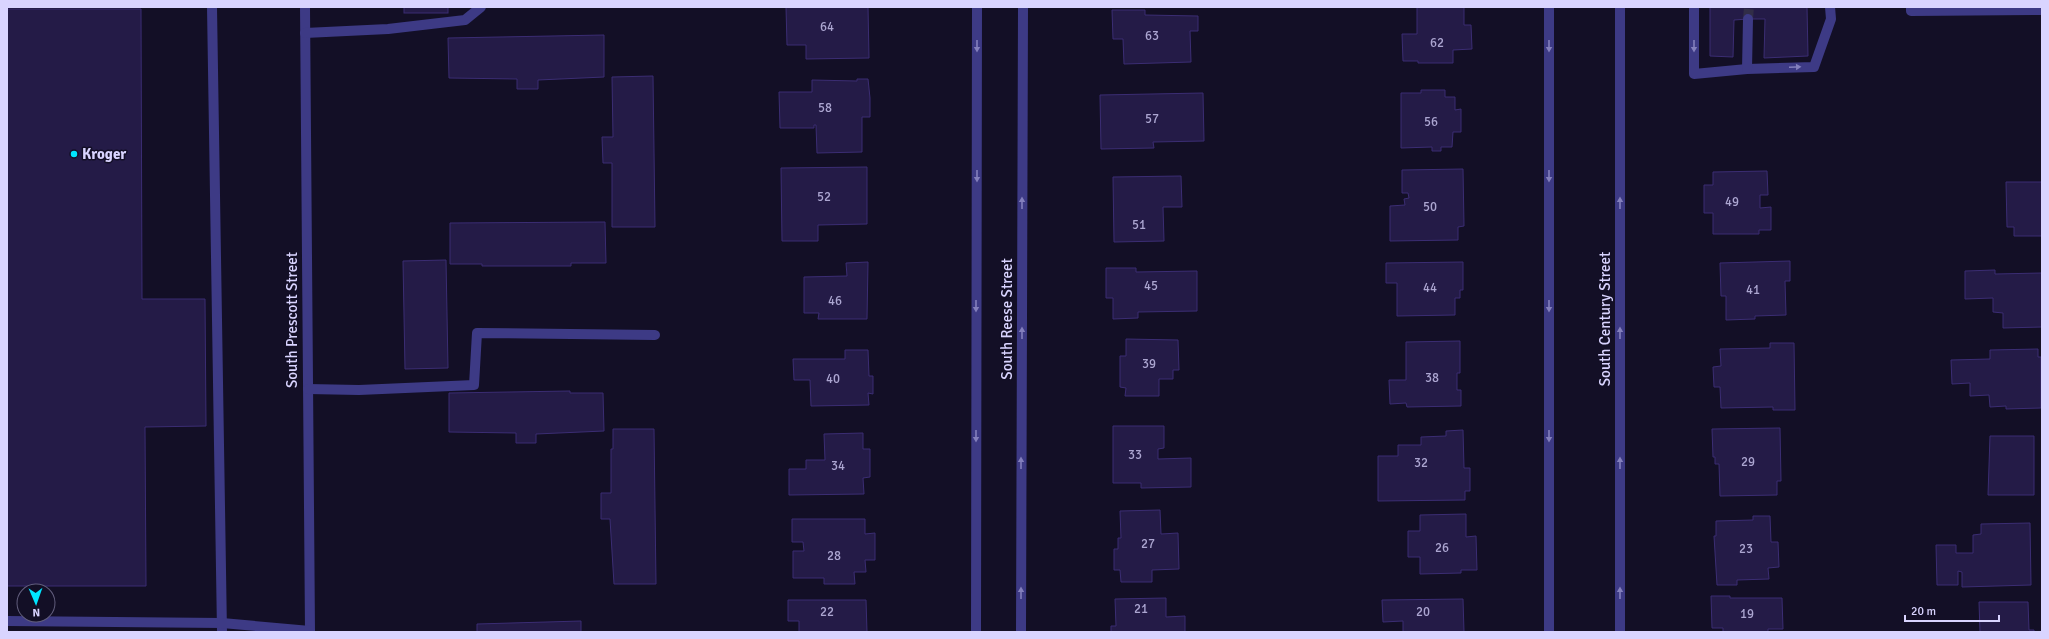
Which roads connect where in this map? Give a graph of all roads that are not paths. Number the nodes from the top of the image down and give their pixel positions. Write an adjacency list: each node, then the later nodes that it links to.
1 (212, 7): 21 (street)
2 (305, 7): 15 (street, South Prescott Street)
3 (480, 7): 15 (street)
4 (977, 7): 23 (street, South Reese Street, one-way to 23)
5 (1022, 7): 24 (street, South Reese Street, one-way to 5)
6 (1550, 7): 25 (street, one-way to 25)
7 (1620, 7): 26 (street, South Century Street, one-way to 7)
8 (1694, 7): 16 (street, one-way to 16)
9 (1830, 7): 16 (street, one-way to 9)
10 (1911, 7): 11 (street)
11 (1958, 8): 12 (street)
12 (2005, 8): 13 (street)
13 (2042, 10)
14 (1748, 19): 16 (street)
15 (305, 33): 18 (street, South Prescott Street)
16 (1747, 69)
17 (655, 334): 18 (street)
18 (308, 389): 22 (street, South Prescott Street)
19 (7, 621): 20 (street)
20 (92, 627): 21 (street)
21 (222, 627): 22 (street)
22 (310, 631)
23 (976, 632)
24 (1021, 632)
25 (1549, 632)
26 (1620, 632)

